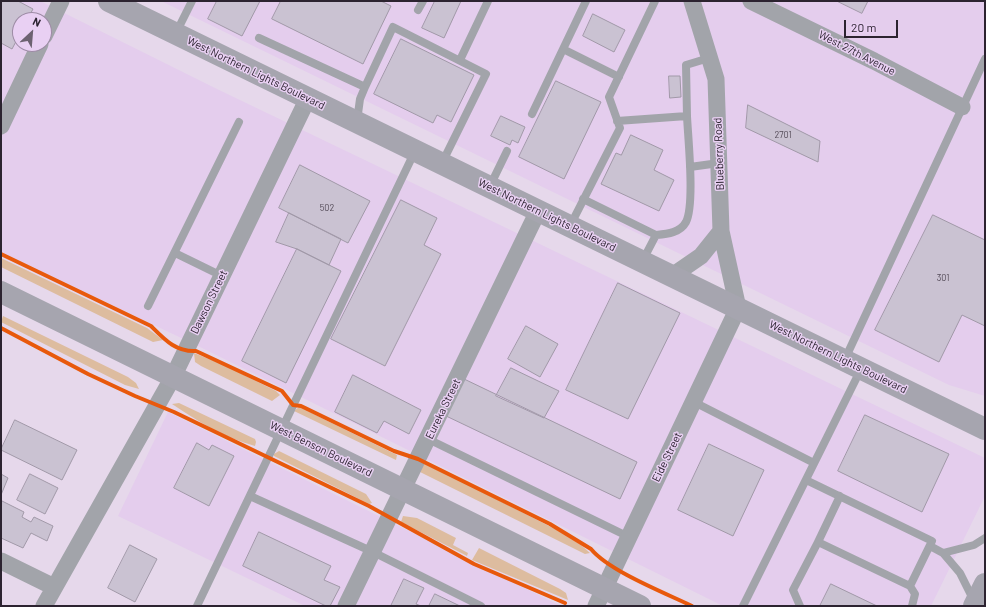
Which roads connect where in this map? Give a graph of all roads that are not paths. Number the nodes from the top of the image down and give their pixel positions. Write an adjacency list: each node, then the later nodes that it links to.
1 (61, 1): 12 (street)
2 (109, 1): 10 (main road, West Northern Lights Boulevard)
3 (192, 1): 13 (lane)
4 (423, 1): 11 (lane)
5 (488, 1): 19 (lane)
6 (586, 1): 15 (lane)
7 (654, 1): 20 (lane)
8 (692, 1): 17 (street, Blueberry Road)
9 (751, 1): 23 (street, West 27th Avenue)
10 (131, 6): 13 (main road, West Northern Lights Boulevard)
11 (418, 10)
12 (52, 20)
13 (176, 34): 22 (main road, West Northern Lights Boulevard)
14 (259, 38): 21 (lane)
15 (563, 49): 20 (lane); 24 (lane)
16 (36, 52): 29 (street)
17 (710, 58): 25 (lane); 32 (street, Blueberry Road)
18 (985, 58): 23 (lane)
19 (460, 60): 21 (lane); 33 (lane)
20 (619, 77): 26 (lane)
21 (365, 87): 28 (lane)
22 (308, 98): 28 (main road, West Northern Lights Boulevard); 43 (street, Dawson Street)
23 (962, 107): 48 (lane)
24 (532, 114)
25 (687, 116): 26 (lane); 34 (lane)
26 (617, 121): 36 (lane)
27 (239, 122): 41 (lane)
28 (356, 122): 30 (main road, West Northern Lights Boulevard)
29 (1, 126)
30 (415, 150): 33 (main road, West Northern Lights Boulevard); 52 (lane)
31 (507, 151): 35 (lane)
32 (719, 163): 34 (lane); 39 (street, Blueberry Road)
33 (442, 164): 35 (main road, West Northern Lights Boulevard)
34 (690, 167): 40 (lane)
35 (490, 187): 37 (main road, West Northern Lights Boulevard)
36 (583, 199): 38 (lane); 40 (lane)
37 (538, 211): 38 (main road, West Northern Lights Boulevard); 53 (street, Eureka Street)
38 (570, 226): 42 (main road, West Northern Lights Boulevard)
39 (721, 231): 44 (street); 47 (street, Blueberry Road)
40 (656, 235): 42 (lane)
41 (175, 253): 43 (lane); 46 (lane)
42 (643, 262): 44 (main road, West Northern Lights Boulevard)
43 (222, 276): 49 (street, Dawson Street)
44 (672, 276): 47 (main road, West Northern Lights Boulevard)
45 (1, 292): 49 (main road, West Benson Boulevard)
46 (148, 306)
47 (738, 308): 48 (main road, West Northern Lights Boulevard); 50 (street, Eide Street)
48 (853, 364): 51 (main road, West Northern Lights Boulevard); 54 (lane)
49 (173, 376): 52 (main road, West Benson Boulevard); 68 (street, Dawson Street)
50 (694, 402): 54 (lane); 59 (street, Eide Street)
51 (985, 429)
52 (282, 430): 56 (main road, West Benson Boulevard); 57 (lane)
53 (428, 439): 56 (street, Eureka Street); 59 (lane)
54 (814, 463): 55 (lane)
55 (806, 480): 58 (lane); 76 (lane)
56 (403, 489): 63 (street, Eureka Street); 69 (main road, West Benson Boulevard)
57 (250, 496): 63 (lane); 72 (lane)
58 (840, 496): 61 (lane); 62 (lane)
59 (629, 537): 69 (street, Eide Street)
60 (985, 538): 64 (lane)
61 (818, 542): 67 (lane); 77 (lane)
62 (930, 546): 64 (lane); 67 (lane)
63 (373, 552): 73 (street, Eureka Street); 74 (lane)
64 (943, 553): 70 (lane)
65 (1, 561): 68 (street)
66 (985, 584): 70 (main road)
67 (910, 586): 78 (lane)
68 (54, 587): 71 (street, Dawson Street)
69 (600, 597): 75 (main road, West Benson Boulevard)
70 (975, 605)
71 (44, 606)
72 (197, 606)
73 (346, 606)
74 (481, 606)
75 (640, 606)
76 (743, 606)
77 (800, 606)
78 (912, 606)

